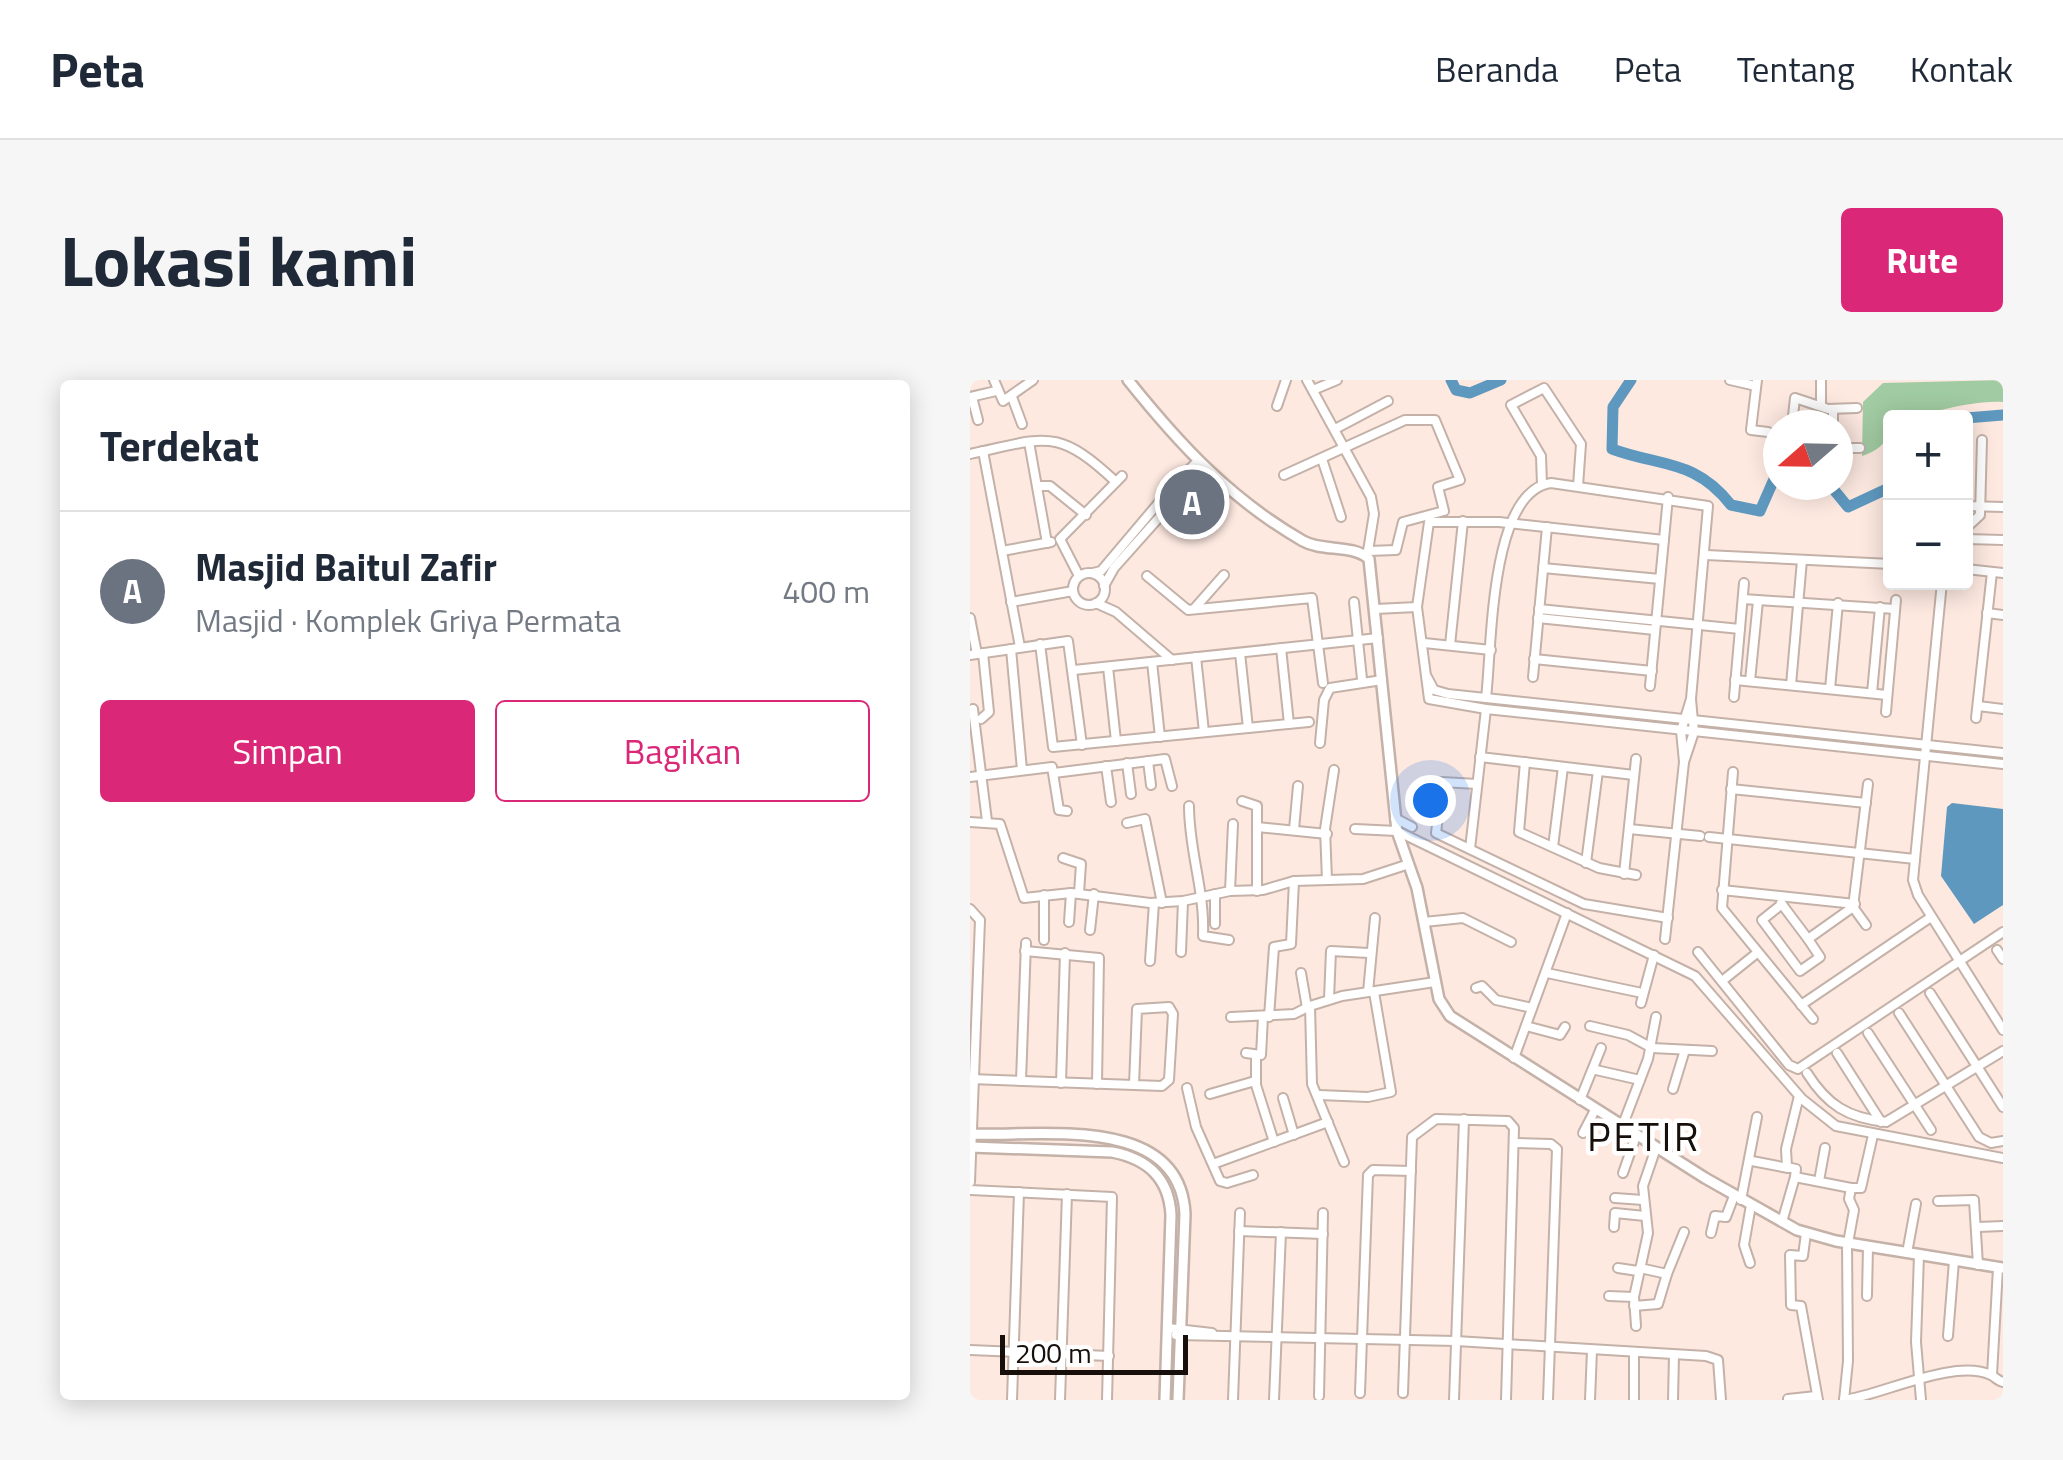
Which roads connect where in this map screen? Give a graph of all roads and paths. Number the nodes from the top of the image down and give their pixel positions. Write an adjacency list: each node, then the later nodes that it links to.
1 (994, 380): 11 (street)
2 (1032, 380): 13 (street)
3 (1128, 380): 32 (main road)
4 (1286, 380): 15 (street)
5 (1307, 380): 10 (street)
6 (1337, 380): 10 (street)
7 (1730, 380): 9 (street)
8 (1821, 380): 16 (street)
9 (1756, 383): 23 (street)
10 (1313, 390): 22 (street)
11 (996, 391): 12 (street); 13 (street)
12 (971, 397): 20 (street)
13 (1012, 397): 21 (street)
14 (1388, 402): 22 (street)
15 (1277, 406)
16 (1821, 406): 18 (street); 19 (street)
17 (1858, 408): 18 (street)
18 (1832, 409)
19 (1793, 410)
20 (978, 420)
21 (1022, 424)
22 (1337, 428): 26 (street)
23 (1763, 431)
24 (1982, 440): 39 (street)
25 (1029, 442): 29 (street); 35 (street); 41 (street)
26 (1348, 447): 31 (street); 53 (street); 53 (street)
27 (1853, 448): 28 (street)
28 (1860, 448)
29 (984, 452): 30 (street); 52 (street)
30 (970, 454)
31 (1322, 459): 33 (street); 42 (street)
32 (1199, 466): 53 (main road); 57 (street)
33 (1284, 475)
34 (1542, 484): 36 (street); 36 (street); 44 (street)
35 (1037, 486): 41 (street); 51 (street)
36 (1578, 486): 37 (street)
37 (1668, 497): 49 (street); 54 (street)
38 (1973, 506): 39 (street)
39 (1980, 506): 40 (street); 45 (street)
40 (2003, 507)
41 (1086, 515): 48 (street)
42 (1341, 517)
43 (1463, 521): 44 (street); 78 (street); 95 (street)
44 (1508, 523): 46 (street); 98 (street)
45 (1973, 523)
46 (1547, 527): 49 (street); 58 (street)
47 (1973, 539): 50 (street)
48 (1060, 540): 51 (street); 63 (street)
49 (1664, 540): 66 (street)
50 (2003, 540)
51 (1047, 543): 52 (street)
52 (1002, 552): 74 (street)
53 (1367, 553): 80 (main road)
54 (1706, 555): 55 (street); 87 (street)
55 (1802, 560): 56 (street); 73 (street)
56 (1883, 564)
57 (1111, 565): 61 (street); 68 (street)
58 (1543, 568): 66 (street); 84 (street)
59 (1973, 570): 60 (street)
60 (1992, 572): 62 (street); 83 (street)
61 (1093, 573): 63 (street); 68 (street)
62 (2003, 573)
63 (1079, 576): 70 (street)
64 (1147, 576): 81 (street)
65 (1224, 576): 81 (street)
66 (1660, 579): 88 (street)
67 (1744, 583): 71 (street)
68 (1104, 590): 76 (street); 82 (street)
69 (1941, 590): 143 (street)
70 (1073, 592): 74 (street); 76 (street)
71 (1743, 599): 72 (street); 89 (street)
72 (1758, 600): 73 (street); 113 (street)
73 (1798, 600): 77 (street); 115 (street)
74 (1012, 602): 96 (street)
75 (1354, 602): 91 (street)
76 (1096, 603): 82 (street)
77 (1838, 603): 79 (street); 117 (street)
78 (1417, 607): 80 (street); 92 (street)
79 (1880, 607): 118 (street); 119 (street)
80 (1376, 609): 90 (main road)
81 (1193, 610): 94 (street)
82 (1116, 612): 103 (street)
83 (1988, 613): 85 (street); 123 (street)
84 (1539, 614): 88 (street); 102 (street)
85 (2003, 614)
86 (970, 618): 100 (street)
87 (1699, 625): 88 (street); 89 (street); 122 (street)
88 (1656, 626): 107 (street)
89 (1740, 629): 112 (street)
90 (1374, 638): 91 (street); 111 (main road)
91 (1358, 640): 94 (street); 110 (street)
92 (1424, 642): 95 (street); 108 (street)
93 (1040, 644): 96 (street); 106 (street); 142 (street)
94 (1320, 644): 97 (street); 114 (street)
95 (1450, 645): 98 (street)
96 (1016, 648): 100 (street); 153 (street)
97 (1281, 648): 99 (street); 133 (street)
98 (1491, 650): 121 (street)
99 (1240, 653): 101 (street); 134 (street)
100 (977, 654): 128 (street)
101 (1196, 658): 103 (street); 136 (street)
102 (1534, 659): 107 (street); 109 (street)
103 (1172, 660): 104 (street)
104 (1152, 662): 105 (street); 138 (street)
105 (1108, 667): 106 (street); 139 (street)
106 (1074, 670): 142 (street)
107 (1652, 671): 116 (street)
108 (1425, 672): 121 (street); 125 (street)
109 (1533, 677)
110 (1362, 679)
111 (1379, 680): 140 (street); 177 (main road)
112 (1735, 680): 113 (street); 120 (street)
113 (1750, 682): 115 (street)
114 (1323, 683)
115 (1791, 685): 117 (street)
116 (1650, 686)
117 (1830, 689): 118 (street)
118 (1872, 693): 119 (street)
119 (1887, 695): 127 (street)
120 (1734, 696)
121 (1486, 698): 125 (street); 125 (street); 130 (street)
122 (1691, 699): 130 (street); 132 (street)
123 (1978, 706): 126 (street); 129 (street)
124 (973, 709): 159 (street)
125 (1486, 709): 135 (street); 145 (street)
126 (2003, 709)
127 (1886, 712)
128 (981, 718)
129 (1976, 718)
130 (1682, 720): 132 (street); 135 (street)
131 (1309, 722): 133 (street)
132 (1695, 722): 137 (street); 143 (street)
133 (1289, 724): 134 (street)
134 (1248, 728): 136 (street)
135 (1681, 731): 137 (street); 141 (street)
136 (1204, 732): 138 (street)
137 (1694, 732): 141 (street); 143 (street)
138 (1160, 737): 139 (street)
139 (1116, 741): 142 (street)
140 (1320, 742)
141 (1686, 742): 184 (street)
142 (1082, 745)
143 (1927, 751): 144 (street); 150 (street); 190 (street)
144 (2003, 753)
145 (1480, 758): 148 (street); 161 (street)
146 (1636, 758): 158 (street)
147 (1148, 761): 149 (street); 163 (street); 164 (street)
148 (1525, 762): 152 (street); 186 (street)
149 (1127, 764): 151 (street); 167 (street)
150 (2003, 764)
151 (1106, 766): 156 (street); 168 (street)
152 (1562, 767): 155 (street); 186 (street)
153 (1022, 770): 156 (street); 159 (street)
154 (1334, 770): 183 (street)
155 (1598, 771): 158 (street); 191 (street)
156 (1054, 772): 172 (street)
157 (1733, 772): 166 (street)
158 (1634, 775): 181 (street)
159 (981, 776): 160 (street); 173 (street)
160 (970, 777)
161 (1477, 784): 187 (street); 187 (street)
162 (1868, 784): 170 (street)
163 (1151, 785)
164 (1172, 786)
165 (1298, 786): 180 (street)
166 (1731, 789): 170 (street); 185 (street)
167 (1131, 794)
168 (1111, 802)
169 (1242, 802): 179 (street)
170 (1866, 803): 188 (street)
171 (1189, 806): 205 (street)
172 (1067, 811)
173 (987, 821): 174 (street); 203 (street)
174 (970, 822)
175 (1127, 823): 207 (street)
176 (1232, 824): 198 (street)
177 (1396, 825): 178 (street); 182 (street); 192 (main road); 212 (street)
178 (1412, 826)
179 (1257, 827): 180 (street); 199 (street)
180 (1294, 829): 183 (street)
181 (1629, 829): 184 (street); 193 (street)
182 (1355, 830)
183 (1327, 834): 195 (street)
184 (1676, 834): 185 (street); 215 (street)
185 (1726, 839): 188 (street); 197 (street)
186 (1553, 847): 191 (street)
187 (1470, 848): 215 (street)
188 (1862, 853): 190 (street); 209 (street)
189 (1063, 858): 200 (street)
190 (1915, 859): 213 (street)
191 (1586, 863): 193 (street)
192 (1409, 864): 195 (street); 216 (main road)
193 (1624, 874): 194 (street)
194 (1636, 875)
195 (1327, 880): 196 (street)
196 (1294, 881): 199 (street); 251 (street)
197 (1722, 890): 204 (street); 231 (street)
198 (1230, 891): 199 (street); 202 (street)
199 (1257, 891)
200 (1075, 893): 201 (street); 203 (street); 211 (street)
201 (1094, 894): 207 (street); 219 (street)
202 (1215, 894): 205 (street); 217 (street)
203 (1044, 895): 223 (street)
204 (1775, 895): 208 (street); 209 (street)
205 (1203, 898): 206 (street); 224 (street)
206 (1183, 901): 207 (street); 227 (street)
207 (1158, 903): 234 (street)
208 (1782, 904): 222 (street); 222 (street)
209 (1854, 906): 218 (street); 222 (street)
210 (970, 909): 271 (street)
211 (1055, 913)
212 (1567, 913): 232 (street); 237 (street)
213 (1932, 917): 235 (street); 246 (street)
214 (1375, 918): 230 (street)
215 (1668, 918): 221 (street)
216 (1424, 922): 225 (street); 239 (main road)
217 (1215, 924)
218 (1866, 925)
219 (1090, 930)
220 (2003, 932): 235 (street)
221 (1666, 939)
222 (1808, 939)
223 (1044, 940)
224 (1228, 940)
225 (1510, 942)
226 (1997, 950): 233 (street)
227 (1181, 952)
228 (1698, 952): 238 (street)
229 (1065, 953): 273 (street); 275 (street); 276 (street)
230 (1369, 953): 241 (street); 244 (street)
231 (1757, 953): 238 (street); 246 (street)
232 (1654, 955): 242 (street); 284 (street)
233 (2003, 959)
234 (1150, 961)
235 (1959, 961): 238 (street); 257 (street)
236 (1301, 973): 247 (street)
237 (1548, 973): 242 (street); 248 (street)
238 (1722, 981)
239 (1435, 982): 241 (street); 267 (main road)
240 (1476, 988): 248 (street)
241 (1371, 992): 244 (street); 283 (street)
242 (1642, 993): 245 (street)
243 (1930, 993): 268 (street)
244 (1329, 999): 247 (street)
245 (1641, 1004)
246 (1801, 1005): 253 (street)
247 (1309, 1007): 251 (street); 283 (street)
248 (1532, 1008): 254 (street)
249 (1899, 1013): 278 (street)
250 (1231, 1017): 251 (street)
251 (1266, 1017): 266 (street)
252 (1656, 1017): 260 (street)
253 (1813, 1019)
254 (1526, 1026): 255 (street); 267 (street)
255 (1565, 1026)
256 (1590, 1026): 260 (street)
257 (2003, 1030)
258 (1868, 1033): 287 (street)
259 (1601, 1048): 269 (street)
260 (1652, 1048): 263 (street); 272 (street)
261 (1712, 1051): 263 (street)
262 (2003, 1051): 268 (street)
263 (1684, 1052): 280 (street)
264 (1246, 1053): 266 (street)
265 (1837, 1053): 293 (street)
266 (1256, 1056): 274 (street)
267 (1514, 1058): 286 (main road)
268 (1978, 1067): 278 (street); 288 (street)
269 (1596, 1070): 272 (street); 286 (street)
270 (1807, 1072): 293 (street)
271 (973, 1080): 273 (street); 282 (street)
272 (1640, 1080): 294 (street)
273 (1021, 1081): 275 (street)
274 (1255, 1081): 281 (street); 301 (street)
275 (1061, 1083): 276 (street)
276 (1096, 1084): 277 (street)
277 (1134, 1085): 277 (street)
278 (1946, 1086): 287 (street); 303 (street)
279 (1187, 1088): 310 (street)
280 (1674, 1089)
281 (1210, 1094)
282 (972, 1095): 297 (street)
283 (1319, 1095): 292 (street)
284 (1799, 1096): 299 (street); 311 (street)
285 (1283, 1098): 298 (street)
286 (1580, 1100): 289 (main road)
287 (1915, 1106): 293 (street); 295 (street)
288 (2003, 1107)
289 (1595, 1110): 294 (main road); 296 (street)
290 (1757, 1117): 308 (street)
291 (1464, 1119): 302 (street); 312 (street); 362 (street)
292 (1328, 1122): 298 (street); 309 (street)
293 (1880, 1122)
294 (1622, 1127): 300 (main road)
295 (1931, 1130)
296 (1583, 1133)
297 (972, 1134): 304 (street); 355 (main road)
298 (1294, 1135): 301 (street)
299 (1873, 1135): 307 (street); 318 (street)
300 (1636, 1136): 305 (main road); 313 (street)
301 (1274, 1142): 310 (street)
302 (1514, 1142): 363 (street); 364 (street)
303 (2003, 1142)
304 (972, 1147): 317 (street); 354 (main road)
305 (1656, 1148): 322 (street); 323 (main road)
306 (1825, 1148): 316 (street)
307 (2003, 1158)
308 (1752, 1160): 311 (street); 323 (street)
309 (1344, 1162)
310 (1213, 1164): 314 (street)
311 (1788, 1168): 315 (street)
312 (1411, 1171): 360 (street); 361 (street)
313 (1623, 1172)
314 (1253, 1175)
315 (1796, 1176): 316 (street); 329 (street)
316 (1819, 1182): 318 (street)
317 (970, 1186): 319 (street)
318 (1851, 1188): 339 (street)
319 (1019, 1192): 320 (street); 367 (street)
320 (1067, 1194): 369 (street); 371 (street)
321 (1614, 1198): 322 (street)
322 (1643, 1200): 328 (street)
323 (1742, 1200): 329 (main road); 338 (street); 343 (street)
324 (1938, 1201): 330 (street)
325 (1916, 1204): 341 (street)
326 (1225, 1213): 333 (street)
327 (1324, 1213): 337 (street)
328 (1645, 1216): 332 (street); 348 (street)
329 (1782, 1222): 336 (main road)
330 (1978, 1226): 331 (street); 345 (street)
331 (2003, 1226)
332 (1614, 1227)
333 (1239, 1231): 334 (street); 356 (street)
334 (1281, 1232): 337 (street); 357 (street)
335 (1684, 1232): 349 (street)
336 (1806, 1232): 339 (main road); 378 (street)
337 (1323, 1234): 358 (street)
338 (1711, 1234)
339 (1847, 1243): 340 (main road); 394 (street)
340 (1868, 1246): 341 (main road); 351 (street)
341 (1907, 1253): 342 (main road)
342 (1919, 1256): 344 (main road); 373 (street)
343 (1750, 1262)
344 (1954, 1262): 345 (main road); 359 (street)
345 (1978, 1265): 347 (main road)
346 (1618, 1268): 348 (street)
347 (2001, 1268): 372 (street)
348 (1639, 1270): 349 (street); 352 (street)
349 (1667, 1274): 352 (street)
350 (1609, 1296): 352 (street)
351 (1866, 1296)
352 (1634, 1302): 353 (street)
353 (1636, 1326)
354 (1168, 1332): 355 (street); 383 (main road)
355 (1181, 1332): 356 (street); 384 (main road)
356 (1235, 1333): 357 (street); 385 (street)
357 (1277, 1334): 358 (street); 386 (street)
358 (1321, 1336): 360 (street); 377 (street)
359 (1948, 1336)
360 (1362, 1338): 361 (street); 376 (street)
361 (1405, 1339): 362 (street); 375 (street)
362 (1456, 1341): 363 (street); 387 (street)
363 (1508, 1344): 364 (street); 388 (street)
364 (1550, 1347): 366 (street); 389 (street)
365 (970, 1350): 367 (street)
366 (1592, 1350): 368 (street); 390 (street)
367 (1013, 1352): 369 (street); 380 (street)
368 (1634, 1352): 370 (street); 391 (street)
369 (1062, 1354): 371 (street); 381 (street)
370 (1674, 1354): 392 (street); 393 (street)
371 (1108, 1356): 382 (street)
372 (1992, 1374): 373 (street); 374 (street)
373 (1919, 1378): 394 (street); 395 (street)
374 (2003, 1382)
375 (1403, 1392)
376 (1360, 1393)
377 (1320, 1396)
378 (1817, 1398): 379 (street)
379 (1788, 1399)
380 (1012, 1400)
381 (1060, 1400)
382 (1107, 1400)
383 (1165, 1400)
384 (1178, 1400)
385 (1233, 1400)
386 (1274, 1400)
387 (1454, 1400)
388 (1506, 1400)
389 (1548, 1400)
390 (1590, 1400)
391 (1634, 1400)
392 (1673, 1400)
393 (1721, 1400)
394 (1844, 1400)
395 (1921, 1400)

